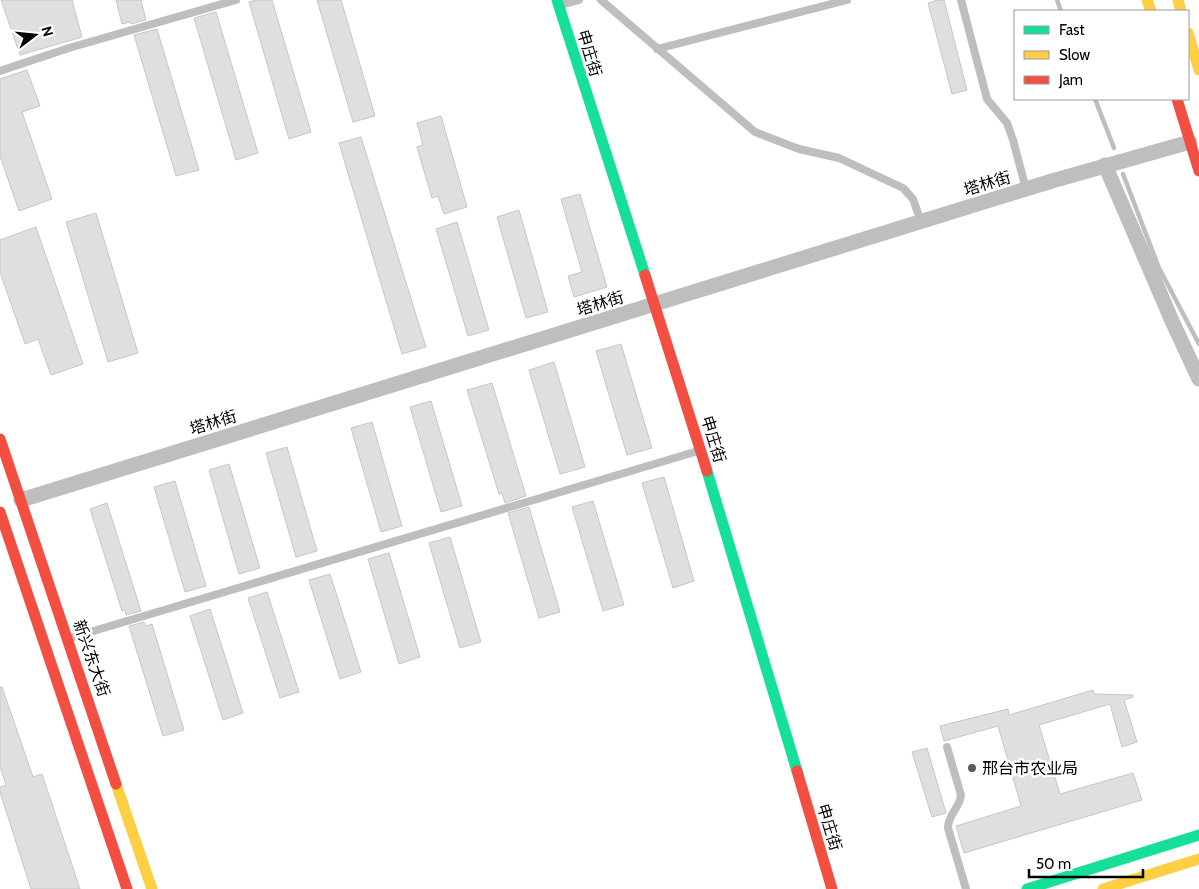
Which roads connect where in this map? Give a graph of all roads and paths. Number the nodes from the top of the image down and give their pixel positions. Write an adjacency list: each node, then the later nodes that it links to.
1 (236, 0): 10 (lane)
2 (579, 0): 6 (lane)
3 (601, 0): 8 (lane)
4 (847, 0): 8 (lane)
5 (961, 0): 15 (lane)
6 (558, 3): 17 (main road, 申庄街)
7 (1189, 36): 9 (main road)
8 (657, 49): 16 (lane)
9 (1199, 70)
10 (0, 71)
11 (1177, 100): 12 (main road)
12 (1190, 142): 13 (street, 塔林街); 14 (main road)
13 (1105, 165): 15 (street, 塔林街); 18 (street)
14 (1199, 171)
15 (1026, 188): 16 (street, 塔林街)
16 (921, 222): 17 (street, 塔林街)
17 (654, 305): 20 (main road, 申庄街); 21 (street, 塔林街)
18 (1199, 380)
19 (0, 439): 21 (main road, 新兴东大街)
20 (700, 450): 23 (lane); 29 (main road, 申庄街)
21 (21, 500): 23 (main road, 新兴东大街)
22 (0, 512): 27 (main road)
23 (68, 639): 28 (main road, 新兴东大街)
24 (947, 747): 30 (lane)
25 (1199, 835): 31 (main road)
26 (1199, 859): 32 (main road)
27 (127, 889)
28 (152, 889)
29 (832, 889)
30 (966, 889)
31 (1027, 889)
32 (1103, 889)

